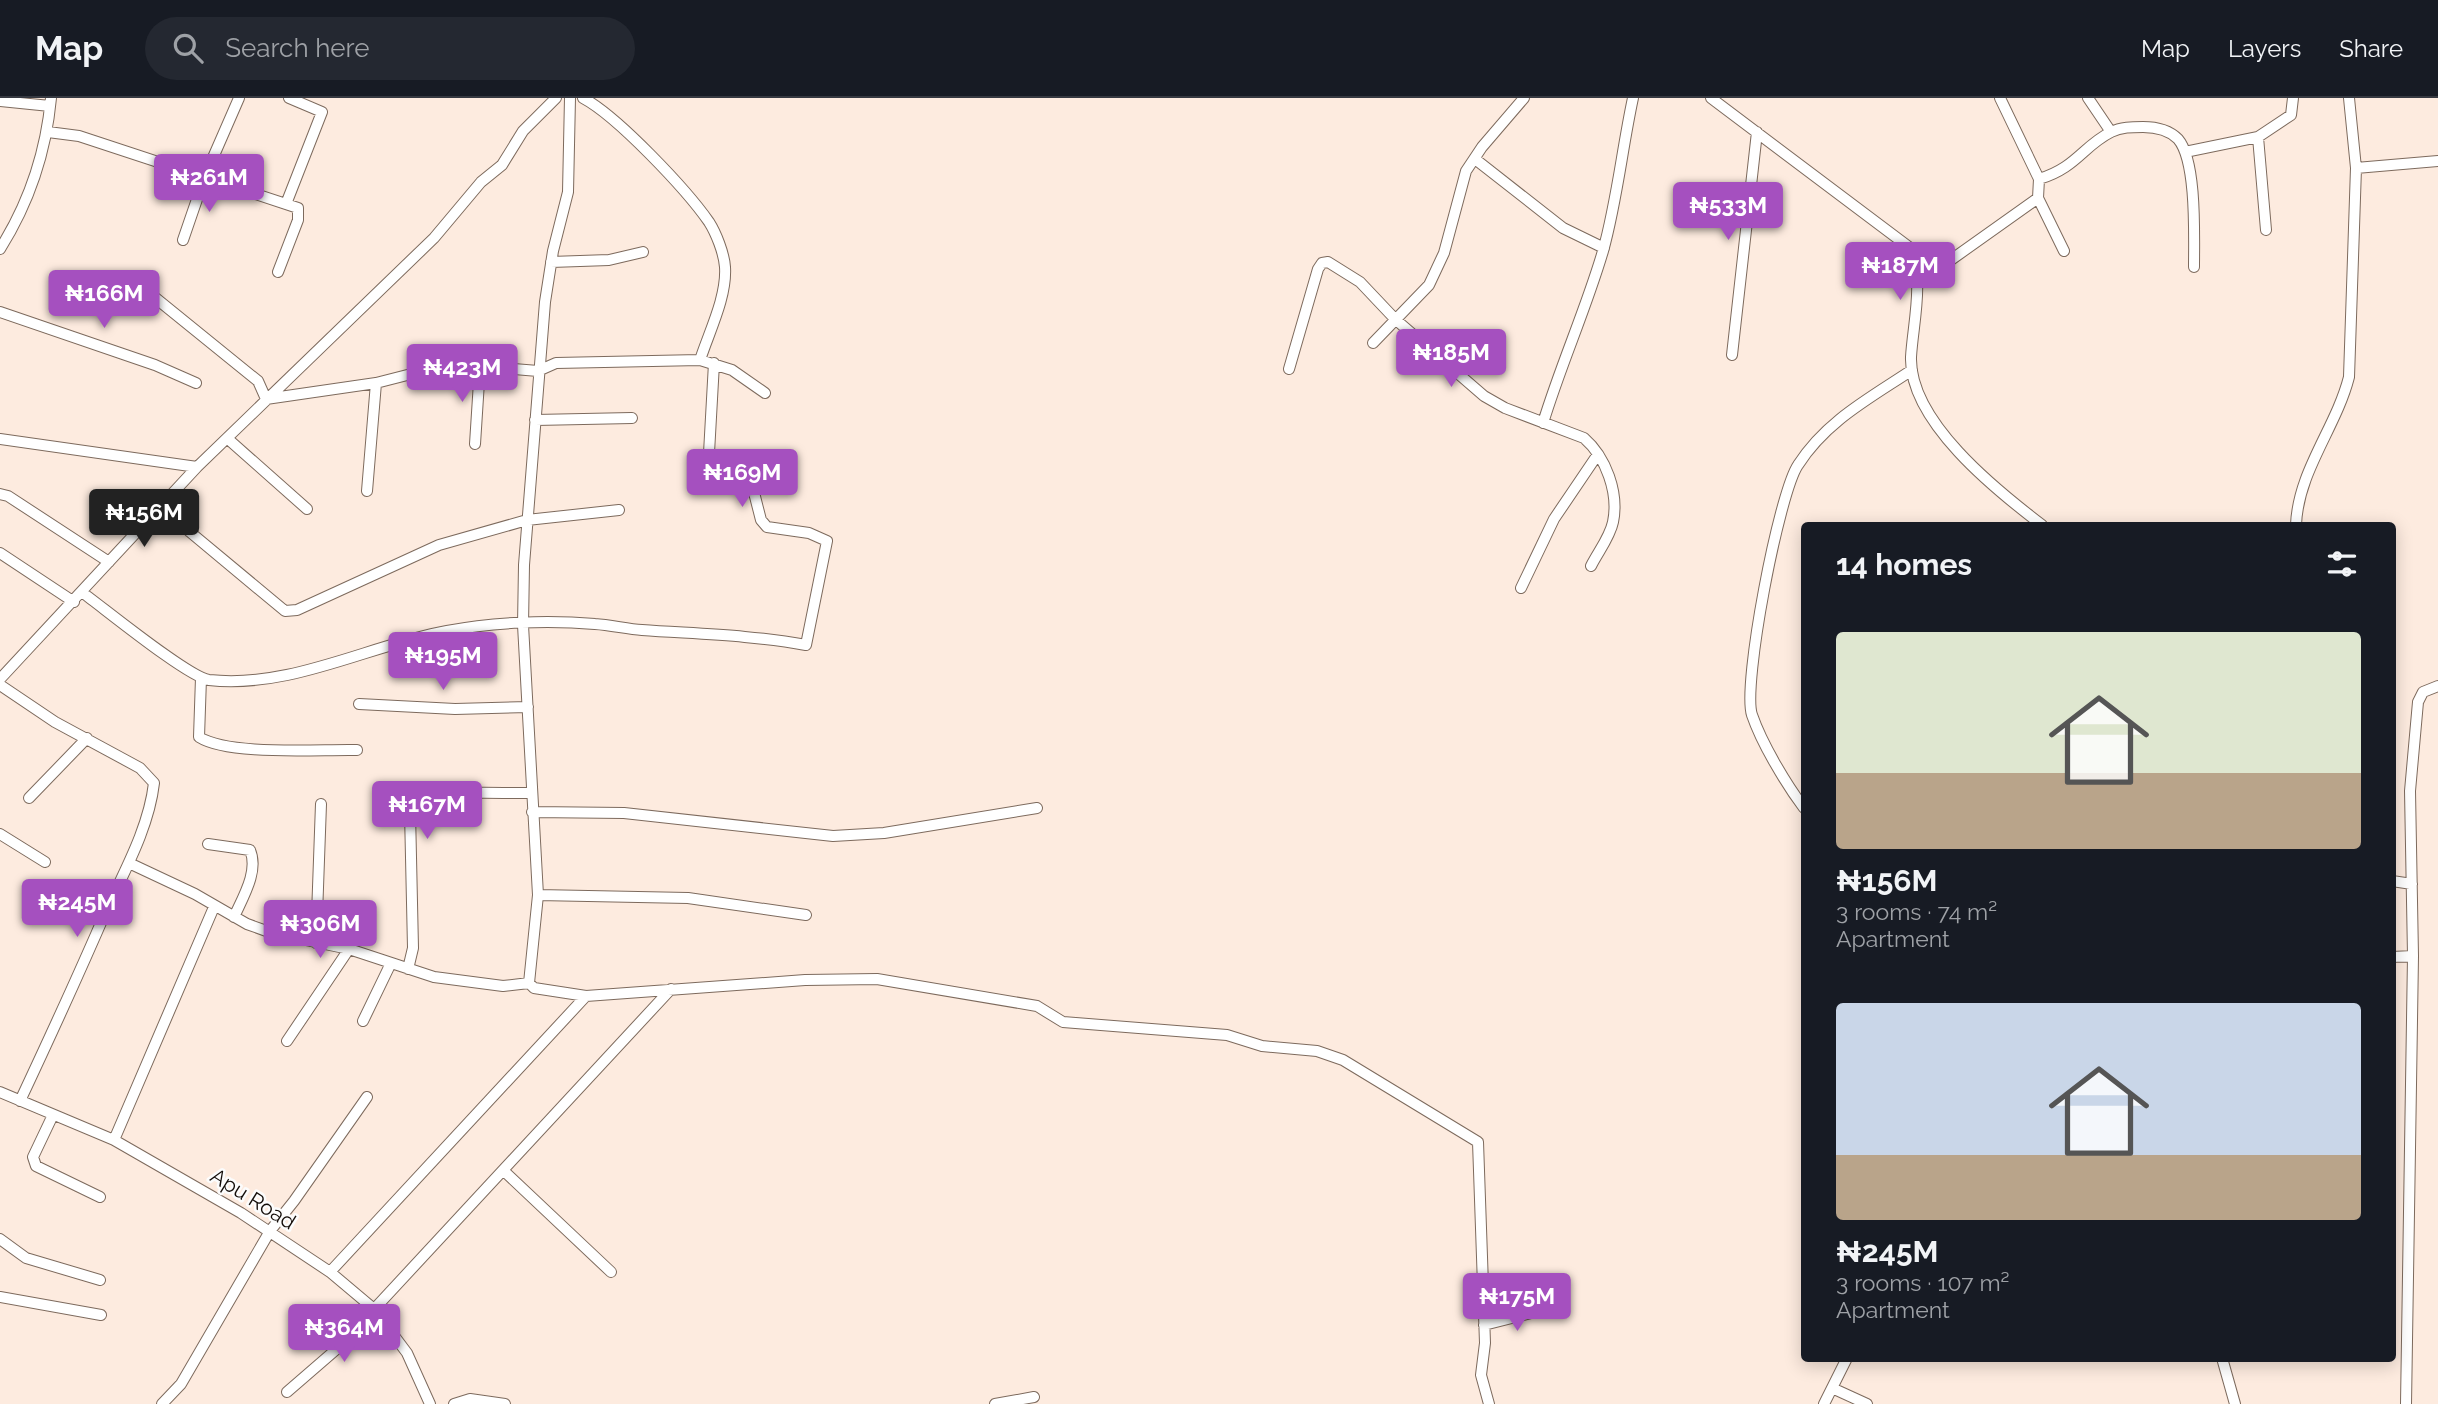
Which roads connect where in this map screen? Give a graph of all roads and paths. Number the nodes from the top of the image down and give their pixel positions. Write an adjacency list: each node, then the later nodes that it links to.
1 (239, 98): 25 (street)
2 (289, 98): 28 (street)
3 (556, 98): 53 (street)
4 (570, 98): 36 (street)
5 (583, 98): 44 (street)
6 (1524, 98): 22 (street)
7 (1633, 98): 31 (street)
8 (1711, 98): 16 (street)
9 (1734, 98): 16 (street)
10 (2000, 98): 26 (street)
11 (2088, 98): 19 (street)
12 (2293, 98): 20 (street)
13 (2349, 98): 24 (street)
14 (0, 101): 15 (street)
15 (50, 102): 17 (street)
16 (1728, 110): 18 (street)
17 (48, 132): 25 (street); 32 (street)
18 (1757, 132): 35 (street); 43 (street)
19 (2111, 132): 21 (street); 26 (street)
20 (2258, 137): 21 (street); 29 (street)
21 (2185, 152): 37 (street)
22 (1475, 159): 31 (street); 41 (street)
23 (2438, 161): 24 (street)
24 (2356, 168): 69 (street)
25 (205, 177): 28 (street); 30 (street)
26 (2039, 178): 27 (street)
27 (2038, 198): 33 (street); 35 (street)
28 (286, 204): 38 (street)
29 (2266, 230)
30 (183, 240)
31 (1604, 248): 56 (street)
32 (0, 249)
33 (2064, 251)
34 (643, 252): 36 (street)
35 (1912, 254): 48 (street)
36 (551, 262): 49 (street)
37 (2194, 267)
38 (278, 272)
39 (137, 284): 53 (street)
40 (0, 312): 50 (street)
41 (1395, 319): 42 (street); 47 (street); 56 (street)
42 (1373, 343)
43 (1732, 355)
44 (700, 360): 45 (street); 49 (street)
45 (714, 363): 52 (street); 76 (street)
46 (480, 366): 49 (street); 51 (street); 59 (street)
47 (1289, 369)
48 (1912, 370): 68 (street); 88 (street)
49 (538, 371): 55 (street)
50 (196, 383)
51 (376, 383): 53 (street); 62 (street)
52 (765, 393)
53 (266, 398): 58 (street)
54 (632, 418): 55 (street)
55 (535, 420): 67 (street)
56 (1543, 423): 60 (street)
57 (0, 439): 61 (street)
58 (228, 439): 61 (street); 65 (street)
59 (475, 444)
60 (1598, 454): 72 (street); 73 (street)
61 (197, 467): 64 (street)
62 (368, 491)
63 (0, 494): 71 (street)
64 (163, 505): 67 (street); 71 (street)
65 (307, 509)
66 (619, 510): 67 (street)
67 (527, 520): 76 (street)
68 (2038, 522)
69 (2296, 522)
70 (0, 553): 75 (street)
71 (109, 562): 74 (street)
72 (1591, 566)
73 (1521, 588)
74 (83, 593): 75 (street); 77 (street)
75 (74, 602): 78 (street)
76 (523, 625): 77 (street); 82 (street)
77 (201, 678): 84 (street)
78 (0, 679)
79 (0, 685): 83 (street)
80 (2438, 686): 96 (street)
81 (359, 704): 82 (street)
82 (528, 706): 85 (street)
83 (87, 737): 86 (street); 94 (street)
84 (357, 750)
85 (531, 793): 90 (street); 106 (street)
86 (29, 798)
87 (321, 803): 101 (street)
88 (1801, 804)
89 (1037, 808): 90 (street)
90 (532, 812): 97 (street)
91 (0, 834): 93 (street)
92 (208, 844): 100 (street)
93 (45, 862)
94 (129, 863): 98 (street); 114 (street)
95 (2396, 882): 96 (street)
96 (2412, 884): 103 (street)
97 (538, 895): 99 (street); 107 (street)
98 (214, 907): 100 (street); 116 (street)
99 (806, 915)
100 (234, 917): 101 (street)
101 (316, 943): 102 (street)
102 (349, 948): 105 (street); 111 (street)
103 (2413, 956): 104 (street); 143 (street)
104 (2396, 957)
105 (391, 963): 106 (street); 110 (street)
106 (408, 969): 107 (street)
107 (529, 983): 109 (street)
108 (671, 989): 109 (street); 117 (street); 128 (street)
109 (586, 996): 121 (street)
110 (363, 1021)
111 (287, 1041)
112 (0, 1092): 114 (street, Apu Road)
113 (367, 1097): 119 (street)
114 (20, 1101): 115 (street, Apu Road)
115 (52, 1117): 116 (street, Apu Road); 118 (street)
116 (114, 1140): 119 (street, Apu Road)
117 (504, 1171): 122 (street); 125 (street)
118 (100, 1197)
119 (270, 1231): 121 (street, Apu Road); 134 (street)
120 (0, 1239): 123 (street)
121 (330, 1272): 125 (street, Apu Road)
122 (611, 1272)
123 (100, 1280)
124 (0, 1297): 127 (street)
125 (374, 1309): 132 (street); 135 (street, Apu Road)
126 (1543, 1310): 128 (street)
127 (101, 1315)
128 (1483, 1325): 139 (street)
129 (1845, 1362): 131 (street)
130 (2223, 1362): 142 (street)
131 (1832, 1388): 140 (street); 141 (street)
132 (287, 1392)
133 (1034, 1397): 138 (street)
134 (162, 1404)
135 (430, 1404)
136 (454, 1404): 137 (street)
137 (505, 1404)
138 (995, 1404)
139 (1489, 1404)
140 (1824, 1404)
141 (1867, 1404)
142 (2235, 1404)
143 (2406, 1404)

